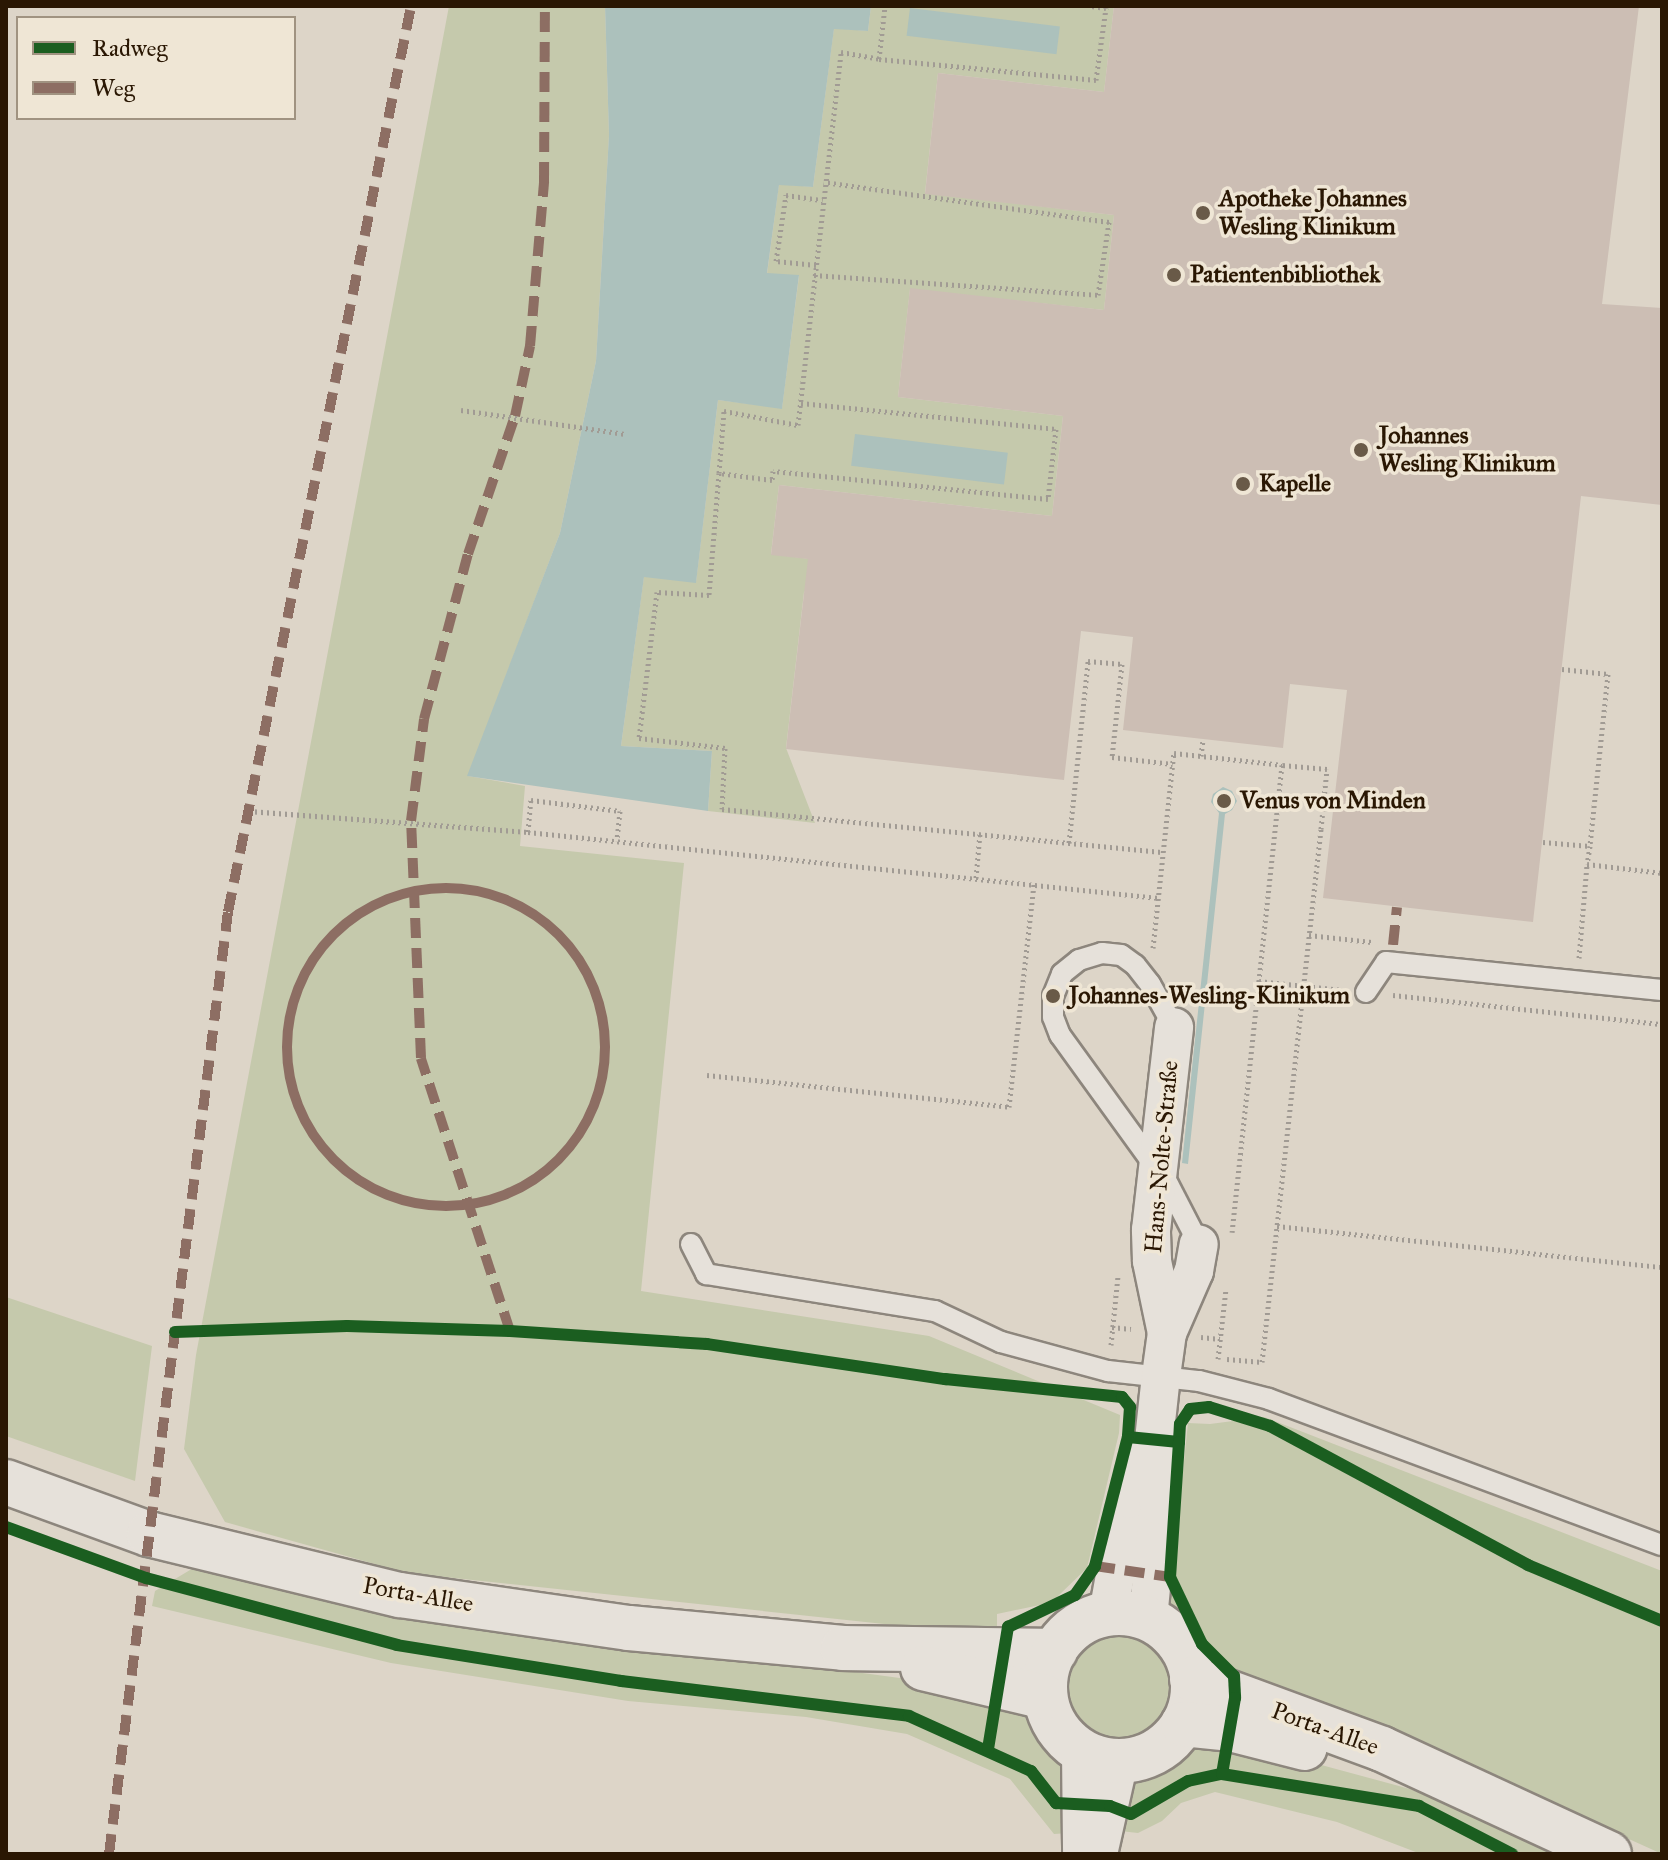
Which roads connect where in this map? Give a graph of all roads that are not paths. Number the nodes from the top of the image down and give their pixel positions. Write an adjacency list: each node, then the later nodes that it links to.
1 (1662, 990): 2 (lane)
2 (1366, 992)
3 (1174, 1027): 4 (street, Hans-Nolte-Straße); 4 (lane)
4 (1158, 1169): 6 (lane); 7 (street, Hans-Nolte-Straße)
5 (691, 1244): 8 (lane)
6 (1199, 1244): 7 (street, Hans-Nolte-Straße)
7 (1167, 1333): 8 (street, Hans-Nolte-Straße)
8 (1161, 1376): 10 (lane); 11 (street, Hans-Nolte-Straße)
9 (6, 1482): 12 (street, Porta-Allee)
10 (1662, 1545)
11 (1128, 1616): 13 (street); 14 (street)
12 (843, 1648): 13 (street, Porta-Allee); 15 (street, Porta-Allee)
13 (1055, 1651): 15 (street)
14 (1192, 1679): 16 (street); 18 (street, Porta-Allee)
15 (1045, 1697): 17 (street)
16 (1183, 1724): 17 (street); 18 (street, Porta-Allee)
17 (1100, 1756): 19 (street); 20 (street)
18 (1455, 1785): 21 (street, Porta-Allee)
19 (1082, 1854)
20 (1098, 1854)
21 (1609, 1854)

